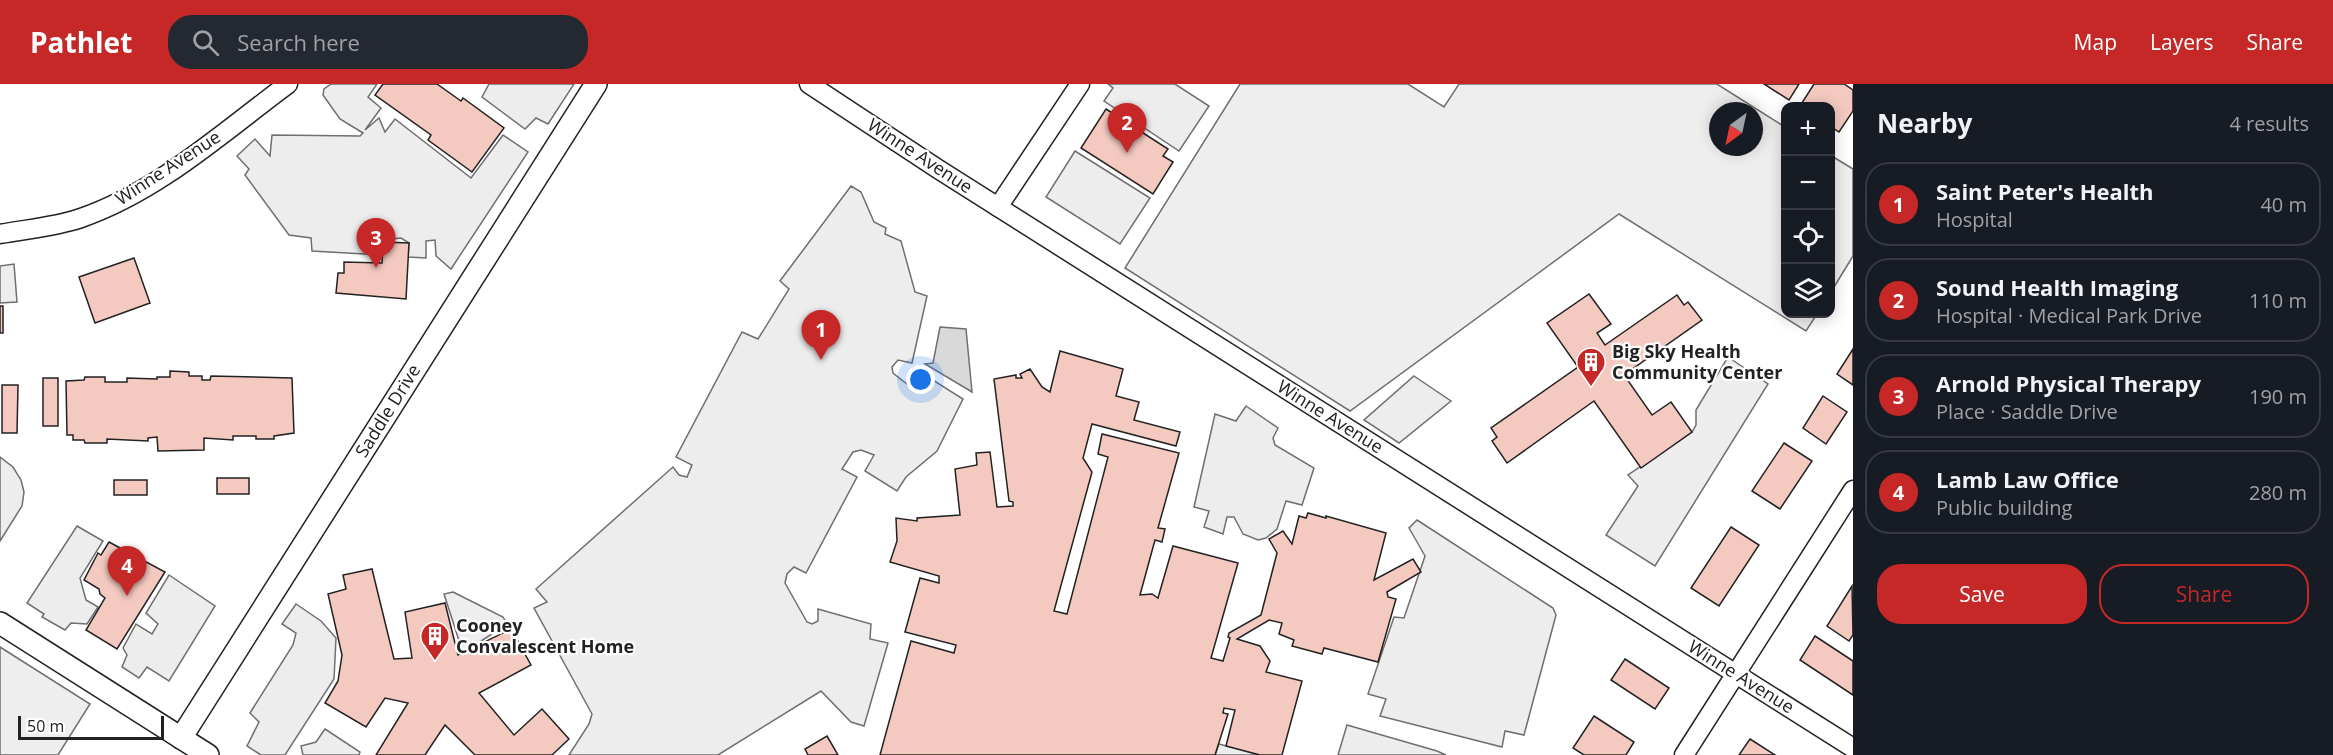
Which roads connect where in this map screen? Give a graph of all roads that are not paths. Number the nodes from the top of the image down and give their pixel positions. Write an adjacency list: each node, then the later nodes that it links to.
1 (288, 84): 6 (street, Winne Avenue)
2 (596, 84): 10 (street, Saddle Drive)
3 (809, 84): 5 (street, Winne Avenue)
4 (1080, 84): 5 (street)
5 (998, 207): 9 (street, Winne Avenue)
6 (0, 234)
7 (1853, 490): 9 (street)
8 (0, 623): 10 (street)
9 (1736, 674): 11 (street, Winne Avenue); 13 (street)
10 (181, 738): 12 (street)
11 (1853, 748)
12 (208, 755)
13 (1684, 755)

